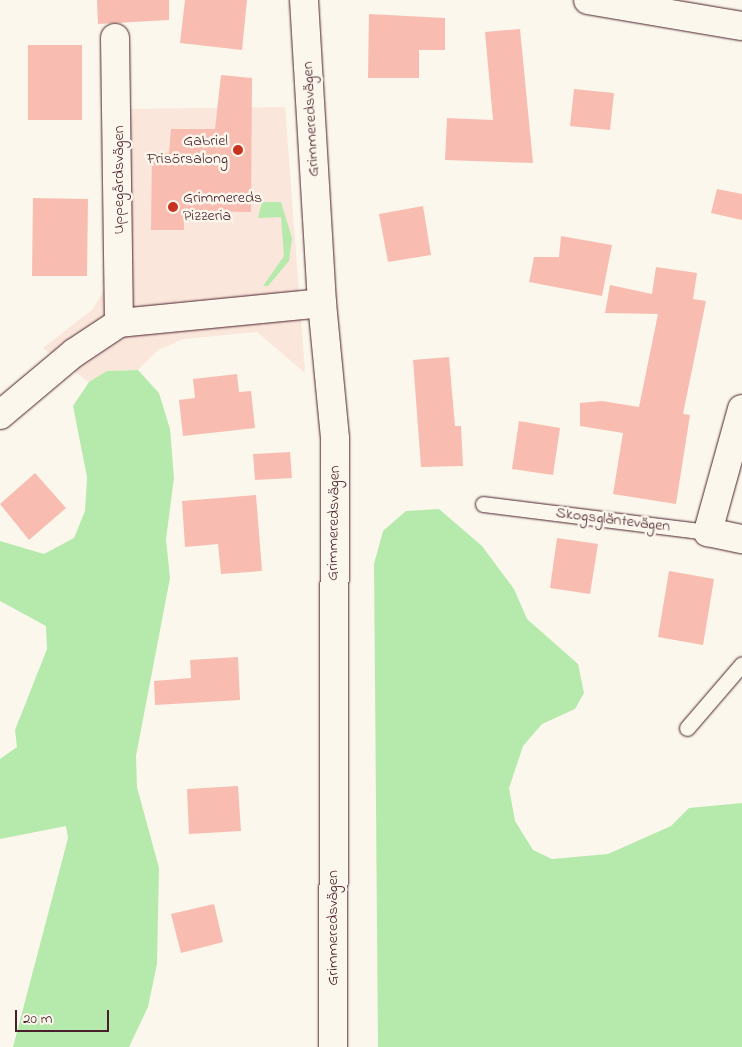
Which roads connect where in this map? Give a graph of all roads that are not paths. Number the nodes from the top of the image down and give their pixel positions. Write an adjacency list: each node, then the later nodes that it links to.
1 (304, 0): 5 (street, Grimmeredsvägen)
2 (588, 0): 3 (street)
3 (742, 26)
4 (115, 38): 6 (street, Uppegårdsvägen)
5 (322, 303): 6 (street); 14 (street, Grimmeredsvägen)
6 (119, 323): 8 (street)
7 (742, 409): 10 (street)
8 (0, 415)
9 (483, 504): 10 (lane, Skogsgläntevägen)
10 (708, 532): 11 (street, Skogsgläntevägen)
11 (742, 539)
12 (742, 664): 13 (lane)
13 (687, 728)
14 (333, 1047)

